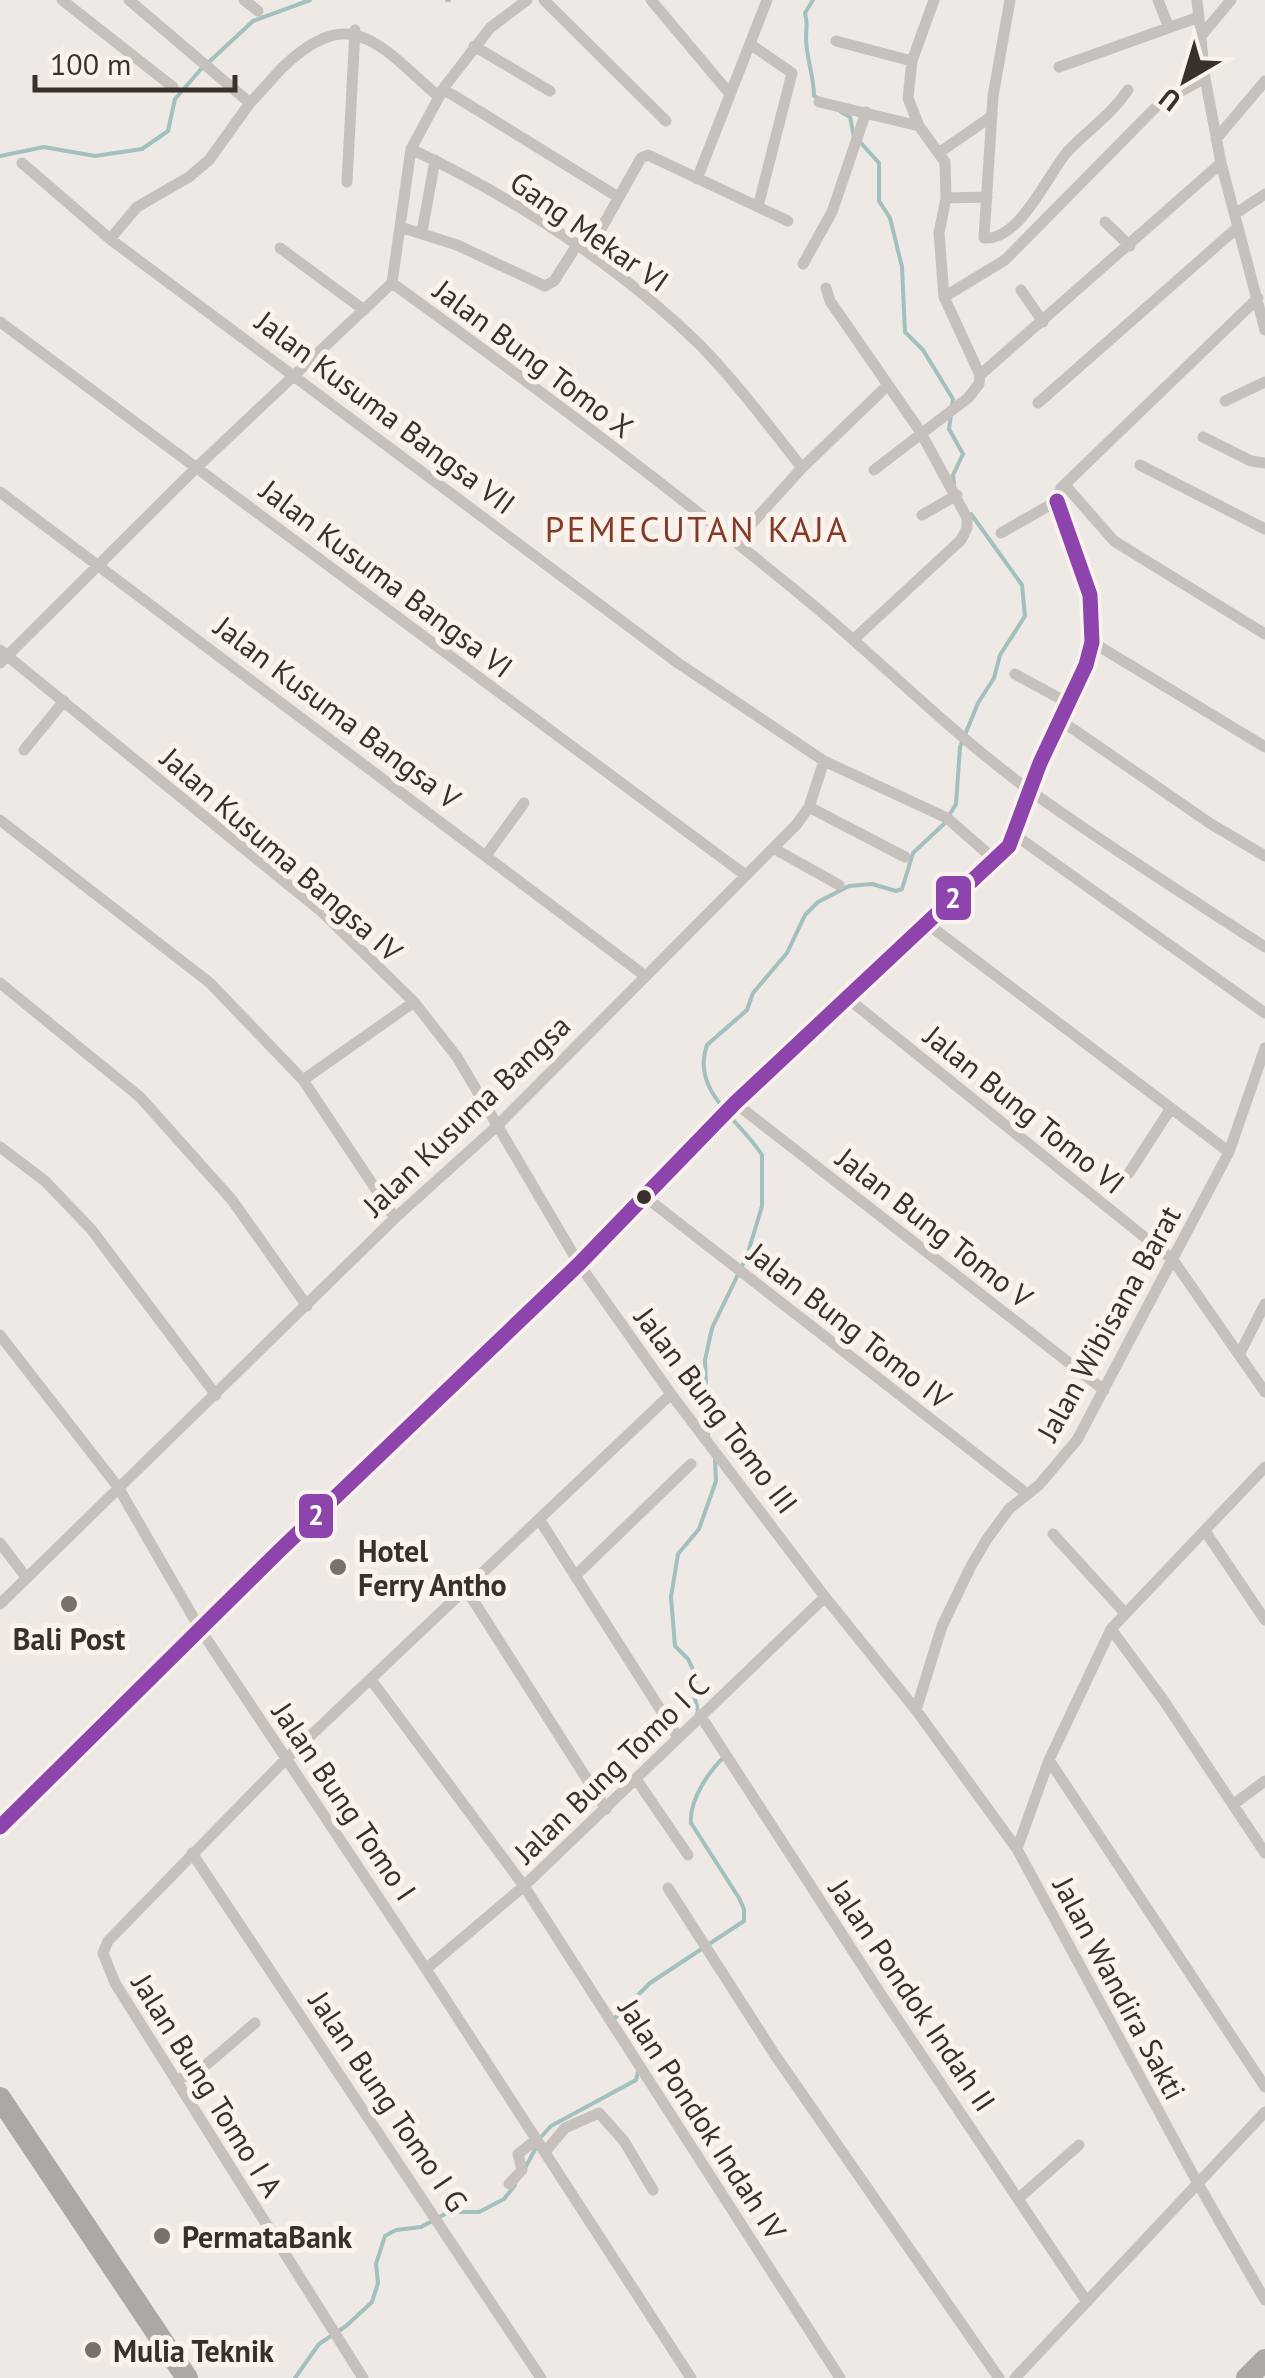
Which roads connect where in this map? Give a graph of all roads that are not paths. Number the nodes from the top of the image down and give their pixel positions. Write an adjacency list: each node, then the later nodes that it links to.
1 (62, 0): 25 (street)
2 (129, 0): 31 (street)
3 (244, 0): 13 (street)
4 (527, 0): 20 (street)
5 (544, 0): 34 (street)
6 (650, 0): 29 (street)
7 (767, 0): 19 (street)
8 (934, 0): 21 (street)
9 (1010, 0): 33 (street)
10 (1158, 0): 15 (street)
11 (1197, 0): 14 (street)
12 (1231, 0): 17 (street)
13 (258, 12)
14 (1199, 18): 15 (street); 17 (street)
15 (1169, 28): 22 (street)
16 (355, 30): 28 (street); 31 (street); 43 (street)
17 (1201, 36): 23 (street)
18 (836, 40): 21 (street)
19 (750, 44): 29 (street); 48 (street)
20 (474, 46): 27 (street); 28 (street)
21 (912, 61): 35 (street)
22 (1059, 67)
23 (1205, 78): 36 (street); 64 (street)
24 (1265, 82): 36 (street)
25 (173, 87)
26 (1128, 90): 45 (street)
27 (550, 91)
28 (441, 93): 37 (street); 44 (street)
29 (730, 94): 42 (street)
30 (819, 102): 32 (street)
31 (250, 103): 54 (street)
32 (866, 112): 35 (street); 58 (street)
33 (992, 116): 38 (street); 45 (street)
34 (666, 121)
35 (919, 126): 38 (street)
36 (1216, 140): 41 (street)
37 (411, 148): 39 (street, Gang Mekar VI); 52 (street)
38 (940, 152): 47 (street)
39 (435, 160): 53 (street); 57 (street, Gang Mekar VI)
40 (22, 163): 54 (street, Jalan Kusuma Bangsa VII)
41 (1220, 163): 49 (street); 55 (street)
42 (697, 179): 44 (street); 48 (street)
43 (347, 182)
44 (618, 196): 57 (street)
45 (987, 196): 47 (street)
46 (1264, 196): 49 (street)
47 (946, 198): 64 (street)
48 (758, 207): 50 (street)
49 (1236, 220): 59 (street); 75 (street)
50 (788, 221)
51 (1105, 222): 55 (street)
52 (400, 227): 53 (street); 61 (street)
53 (422, 232): 57 (street)
54 (110, 239): 70 (street, Jalan Kusuma Bangsa VII)
55 (1130, 246): 68 (street)
56 (280, 248): 66 (street)
57 (583, 249): 81 (street, Gang Mekar VI)
58 (803, 264)
59 (1251, 272): 60 (street); 65 (street)
60 (1265, 281)
61 (392, 283): 66 (street, Jalan Bung Tomo X); 90 (street, Jalan Bung Tomo X)
62 (826, 288): 73 (street)
63 (1020, 290): 68 (street)
64 (944, 297): 71 (street)
65 (1258, 298): 69 (street); 83 (street)
66 (364, 310): 70 (street, Jalan Bung Tomo X)
67 (0, 322): 80 (street, Jalan Kusuma Bangsa VI)
68 (1043, 322): 71 (street)
69 (1265, 329)
70 (294, 373): 80 (street, Jalan Bung Tomo X); 102 (street, Jalan Kusuma Bangsa VII)
71 (980, 374): 76 (street)
72 (1265, 382): 74 (street)
73 (888, 385): 76 (street); 81 (street)
74 (1225, 401)
75 (1038, 403)
76 (920, 431): 82 (street); 85 (street)
77 (1203, 437): 78 (street)
78 (1265, 463)
79 (1140, 465): 88 (street)
80 (196, 467): 91 (street, Jalan Bung Tomo X); 113 (street, Jalan Kusuma Bangsa VI)
81 (802, 468): 90 (street)
82 (874, 470)
83 (1064, 485): 86 (street); 92 (street)
84 (0, 492): 91 (street, Jalan Kusuma Bangsa V)
85 (957, 495): 87 (street); 93 (street)
86 (1057, 501): 89 (street); 94 (street)
87 (922, 515)
88 (1265, 529)
89 (1001, 533)
90 (735, 542): 93 (street, Jalan Bung Tomo X)
91 (99, 565): 95 (street, Jalan Bung Tomo X); 109 (street, Jalan Kusuma Bangsa V)
92 (1265, 634)
93 (853, 640): 103 (street, Jalan Bung Tomo X)
94 (1092, 642): 98 (street); 100 (street)
95 (2, 656): 97 (street, Jalan Kusuma Bangsa IV)
96 (1015, 674): 98 (street)
97 (64, 701): 101 (street); 120 (street, Jalan Kusuma Bangsa IV)
98 (1068, 704): 99 (street)
99 (1060, 720): 103 (street); 110 (street)
100 (1265, 747)
101 (24, 750)
102 (824, 761): 105 (street, Jalan Kusuma Bangsa); 112 (street, Jalan Kusuma Bangsa VII)
103 (1030, 790): 107 (street); 116 (street, Jalan Bung Tomo X)
104 (524, 803): 109 (street)
105 (809, 807): 108 (street, Jalan Kusuma Bangsa); 111 (street)
106 (0, 820): 123 (street)
107 (1015, 836): 112 (street); 121 (street)
108 (773, 848): 113 (street, Jalan Kusuma Bangsa); 114 (street)
109 (486, 854): 117 (street, Jalan Kusuma Bangsa V)
110 (1265, 856)
111 (906, 857)
112 (996, 860): 115 (street)
113 (744, 874): 117 (street, Jalan Kusuma Bangsa)
114 (839, 884)
115 (925, 922): 119 (street); 125 (street)
116 (1265, 948)
117 (644, 975): 126 (street, Jalan Kusuma Bangsa)
118 (0, 982): 135 (street)
119 (846, 997): 124 (street); 132 (street, Jalan Bung Tomo VI)
120 (414, 1002): 123 (street); 126 (street, Jalan Kusuma Bangsa IV)
121 (1265, 1014)
122 (1265, 1048): 128 (street, Jalan Wibisana Barat)
123 (303, 1080): 131 (street)
124 (736, 1103): 130 (street); 138 (street, Jalan Bung Tomo V)
125 (1172, 1108): 128 (street); 129 (street)
126 (496, 1128): 131 (street, Jalan Kusuma Bangsa); 133 (street, Jalan Bung Tomo III)
127 (0, 1147): 141 (street)
128 (1229, 1152): 132 (street, Jalan Wibisana Barat)
129 (1129, 1173)
130 (644, 1196): 133 (street); 145 (street, Jalan Bung Tomo IV)
131 (395, 1218): 135 (street, Jalan Kusuma Bangsa)
132 (1173, 1260): 137 (street, Jalan Bung Tomo VI); 138 (street, Jalan Wibisana Barat)
133 (579, 1264): 140 (street, Jalan Bung Tomo III); 157 (street)
134 (1265, 1304): 137 (street)
135 (307, 1306): 141 (street, Jalan Kusuma Bangsa)
136 (0, 1334): 144 (street, Jalan Bung Tomo I)
137 (1240, 1353): 139 (street, Jalan Bung Tomo VI)
138 (1104, 1390): 145 (street, Jalan Wibisana Barat)
139 (1265, 1392)
140 (671, 1394): 146 (street, Jalan Bung Tomo I A); 153 (street, Jalan Bung Tomo III)
141 (216, 1395): 144 (street, Jalan Kusuma Bangsa)
142 (691, 1464): 150 (street)
143 (1265, 1466): 147 (street)
144 (118, 1487): 151 (street, Jalan Kusuma Bangsa); 157 (street, Jalan Bung Tomo I)
145 (1026, 1493): 160 (street, Jalan Wibisana Barat)
146 (539, 1519): 150 (street); 152 (street, Jalan Bung Tomo I A)
147 (1205, 1532): 155 (street); 156 (street)
148 (1053, 1534): 155 (street)
149 (0, 1543): 151 (street)
150 (575, 1576): 162 (street)
151 (26, 1578): 154 (street, Jalan Kusuma Bangsa)
152 (466, 1589): 159 (street, Jalan Bung Tomo I A); 168 (street)
153 (826, 1597): 160 (street, Jalan Bung Tomo III); 161 (street, Jalan Bung Tomo I C)
154 (0, 1604)
155 (1124, 1612): 158 (street)
156 (1265, 1620)
157 (200, 1629): 163 (street, Jalan Bung Tomo I); 169 (street)
158 (1111, 1629): 164 (street); 167 (street)
159 (372, 1681): 163 (street, Jalan Bung Tomo I A); 174 (street, Jalan Pondok Indah IV)
160 (916, 1710): 170 (street, Jalan Wandira Sakti)
161 (700, 1715): 162 (street, Jalan Bung Tomo I C); 188 (street, Jalan Pondok Indah II)
162 (678, 1737): 165 (street, Jalan Bung Tomo I C)
163 (286, 1759): 172 (street, Jalan Bung Tomo I A); 176 (street, Jalan Bung Tomo I)
164 (1050, 1760): 170 (street); 179 (street)
165 (636, 1779): 168 (street, Jalan Bung Tomo I C); 173 (street)
166 (1265, 1781): 167 (street)
167 (1234, 1804): 171 (street)
168 (606, 1809): 174 (street, Jalan Bung Tomo I C)
169 (0, 1828)
170 (1017, 1849): 185 (street, Jalan Wandira Sakti)
171 (1265, 1852)
172 (192, 1853): 178 (street, Jalan Bung Tomo I A); 194 (street, Jalan Bung Tomo I G)
173 (688, 1856)
174 (524, 1886): 176 (street, Jalan Bung Tomo I C); 196 (street, Jalan Pondok Indah IV)
175 (668, 1888): 197 (street)
176 (426, 1968): 182 (street, Jalan Bung Tomo I)
177 (255, 2023): 178 (street)
178 (176, 2081): 193 (street, Jalan Bung Tomo I A)
179 (1265, 2087)
180 (0, 2098): 192 (highway)
181 (1265, 2112): 185 (street)
182 (537, 2139): 184 (street, Jalan Bung Tomo I); 186 (street)
183 (1079, 2145): 188 (street)
184 (546, 2152): 187 (street); 195 (street, Jalan Bung Tomo I)
185 (1197, 2182): 189 (street, Jalan Wandira Sakti); 190 (street)
186 (508, 2184)
187 (653, 2190)
188 (1019, 2198): 190 (street, Jalan Pondok Indah II)
189 (1265, 2300)
190 (1086, 2302): 198 (street)
191 (1265, 2360): 199 (highway)
192 (187, 2378)
193 (362, 2378)
194 (540, 2378)
195 (691, 2378)
196 (840, 2378)
197 (998, 2378)
198 (1015, 2378)
199 (1248, 2378)

